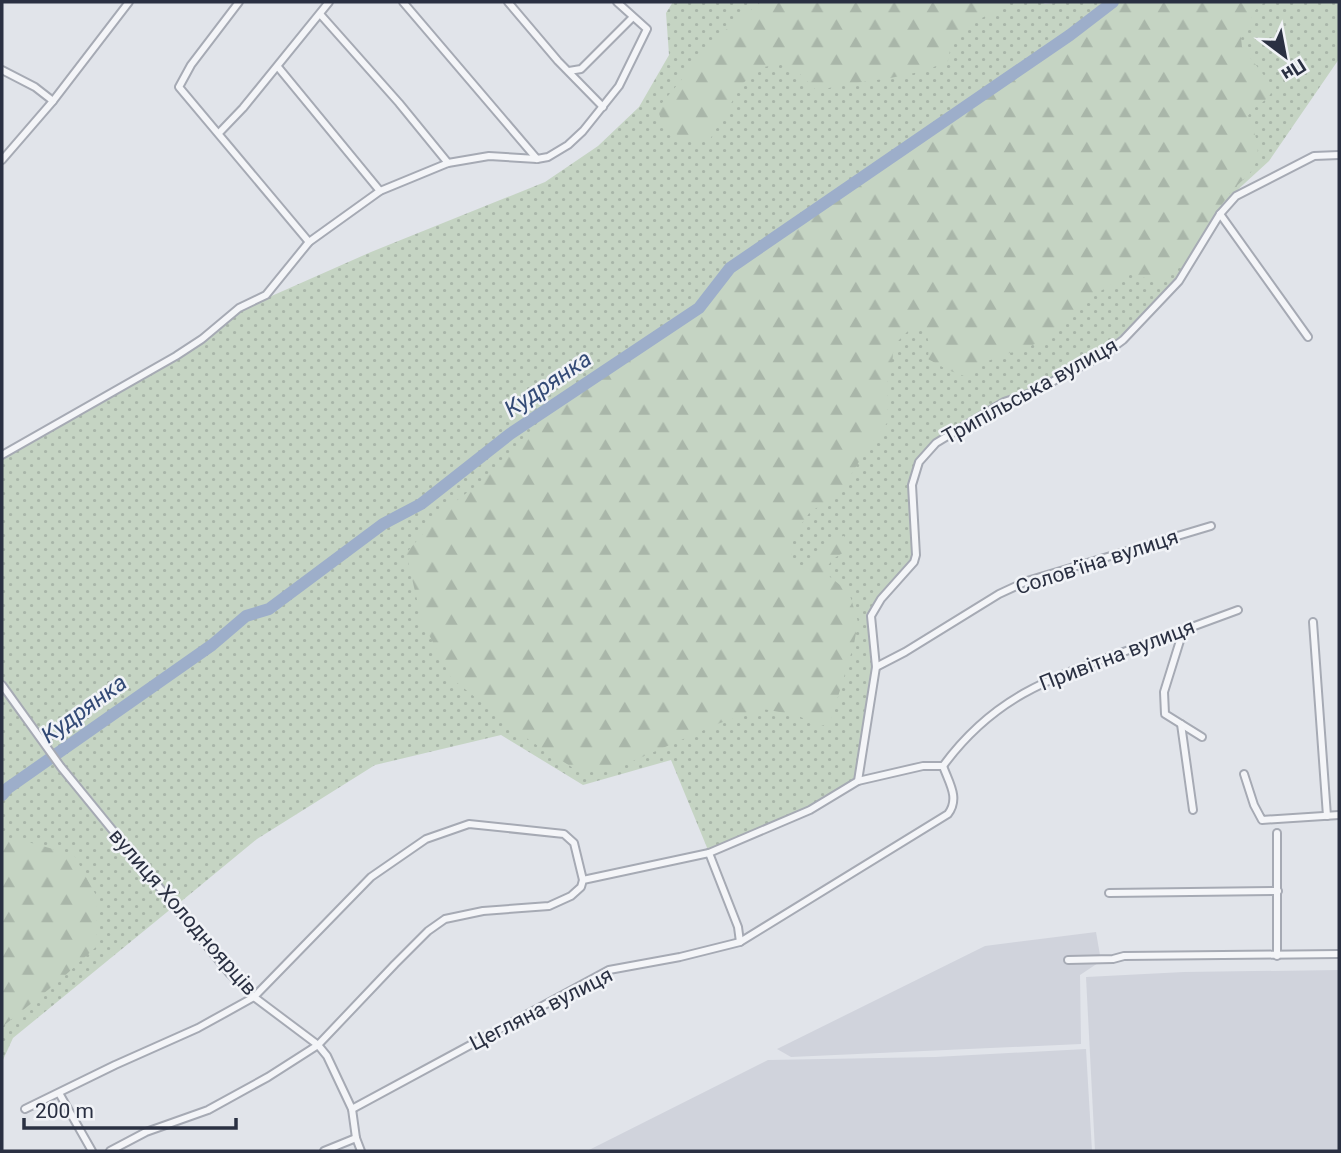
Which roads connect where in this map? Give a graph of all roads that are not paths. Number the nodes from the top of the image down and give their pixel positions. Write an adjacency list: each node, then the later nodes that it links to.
1 (129, 2): 12 (street)
2 (239, 2): 14 (street)
3 (329, 2): 7 (street)
4 (403, 2): 16 (street)
5 (508, 2): 11 (street)
6 (617, 2): 8 (street)
7 (320, 14): 9 (street); 18 (street)
8 (632, 17): 11 (street); 13 (street)
9 (278, 67): 14 (street); 19 (street)
10 (2, 70): 12 (street)
11 (568, 70): 13 (street)
12 (53, 101): 17 (street)
13 (603, 107): 16 (street)
14 (219, 133): 21 (street)
15 (1339, 155): 20 (street, Трипільська вулиця)
16 (537, 159): 18 (street)
17 (2, 160)
18 (448, 163): 19 (street)
19 (380, 191): 21 (street)
20 (1220, 214): 22 (street); 28 (street, Трипільська вулиця)
21 (309, 242): 23 (street)
22 (1308, 337)
23 (2, 455)
24 (1212, 526): 28 (street, Соловʼїна вулиця)
25 (1238, 610): 27 (street, Привітна вулиця)
26 (1313, 622): 37 (street)
27 (1183, 631): 30 (street); 32 (street, Привітна вулиця)
28 (876, 667): 34 (street, Трипільська вулиця)
29 (2, 685): 47 (street, вулиця Холодноярців)
30 (1181, 724): 31 (street); 35 (street)
31 (1202, 737)
32 (943, 766): 34 (street); 43 (street, Цегляна вулиця)
33 (1244, 774): 37 (street)
34 (858, 781): 39 (street)
35 (1193, 810)
36 (1339, 815): 37 (street)
37 (1327, 816)
38 (1277, 833): 41 (street)
39 (709, 853): 40 (street); 43 (street)
40 (583, 880): 47 (street); 48 (street)
41 (1278, 891): 42 (street); 45 (street)
42 (1110, 893)
43 (740, 942): 51 (street, Цегляна вулиця)
44 (1339, 954): 45 (street)
45 (1277, 956): 46 (street)
46 (1068, 960)
47 (254, 997): 48 (street, вулиця Холодноярців); 49 (street)
48 (318, 1045): 51 (street, вулиця Холодноярців); 54 (street)
49 (59, 1093): 50 (street); 53 (street)
50 (25, 1109)
51 (352, 1109): 52 (street, вулиця Холодноярців)
52 (356, 1138): 55 (street); 56 (street, вулиця Холодноярців)
53 (92, 1151)
54 (110, 1151)
55 (324, 1151)
56 (361, 1151)

